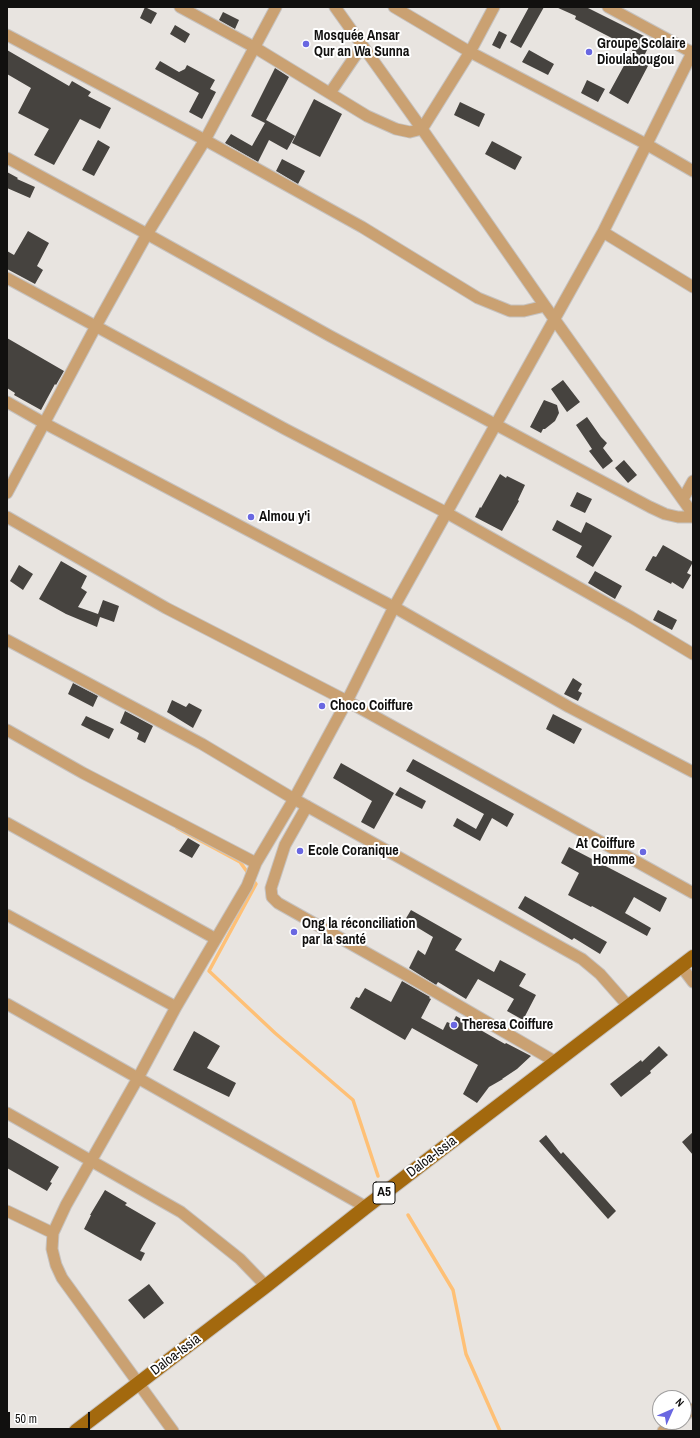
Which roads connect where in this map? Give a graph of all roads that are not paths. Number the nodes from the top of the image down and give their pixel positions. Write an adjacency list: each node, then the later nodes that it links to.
1 (180, 7): 9 (street)
2 (276, 7): 9 (street)
3 (335, 7): 8 (street)
4 (394, 7): 10 (street)
5 (494, 7): 10 (street)
6 (608, 7): 11 (street)
7 (7, 35): 14 (street)
8 (362, 46): 12 (street); 13 (street)
9 (254, 47): 12 (street); 14 (street)
10 (470, 52): 13 (street); 15 (street)
11 (693, 53): 15 (street)
12 (330, 93): 13 (street)
13 (422, 129): 22 (street)
14 (205, 140): 19 (street); 22 (street)
15 (646, 144): 17 (street); 18 (street)
16 (7, 158): 19 (street)
17 (693, 171)
18 (603, 232): 21 (street); 23 (street)
19 (147, 234): 24 (street); 27 (street)
20 (7, 278): 24 (street)
21 (693, 287)
22 (545, 306): 23 (street)
23 (554, 318): 27 (street); 30 (street)
24 (96, 326): 26 (street); 31 (street)
25 (7, 402): 26 (street)
26 (44, 423): 29 (street); 35 (street)
27 (495, 425): 31 (street); 34 (street)
28 (693, 481): 30 (street)
29 (7, 493)
30 (683, 499): 32 (street)
31 (447, 513): 35 (street); 37 (street)
32 (693, 514)
33 (7, 517): 38 (street)
34 (693, 517)
35 (394, 607): 38 (street); 40 (street)
36 (7, 640): 41 (street)
37 (693, 654)
38 (347, 701): 41 (street); 45 (street)
39 (7, 730): 44 (street)
40 (693, 772)
41 (294, 799): 42 (street); 44 (street)
42 (307, 806): 53 (street); 54 (street)
43 (7, 823): 47 (street)
44 (255, 866): 47 (street)
45 (692, 890)
46 (7, 915): 52 (street)
47 (216, 939): 52 (street)
48 (693, 957): 49 (main road, Daloa-Issia / A5)
49 (681, 966): 50 (street); 53 (main road, Daloa-Issia / A5)
50 (693, 982)
51 (7, 1004): 55 (street)
52 (176, 1007): 55 (street)
53 (628, 1007): 54 (main road, Daloa-Issia / A5)
54 (556, 1062): 58 (main road, Daloa-Issia / A5)
55 (138, 1078): 57 (street); 58 (street)
56 (7, 1114): 57 (street)
57 (91, 1160): 60 (street); 61 (street)
58 (366, 1207): 61 (main road, Daloa-Issia / A5)
59 (7, 1211): 60 (street)
60 (52, 1233): 62 (street)
61 (266, 1286): 62 (main road, Daloa-Issia / A5)
62 (139, 1383): 63 (main road, Daloa-Issia / A5); 64 (street)
63 (76, 1431)
64 (173, 1431)

